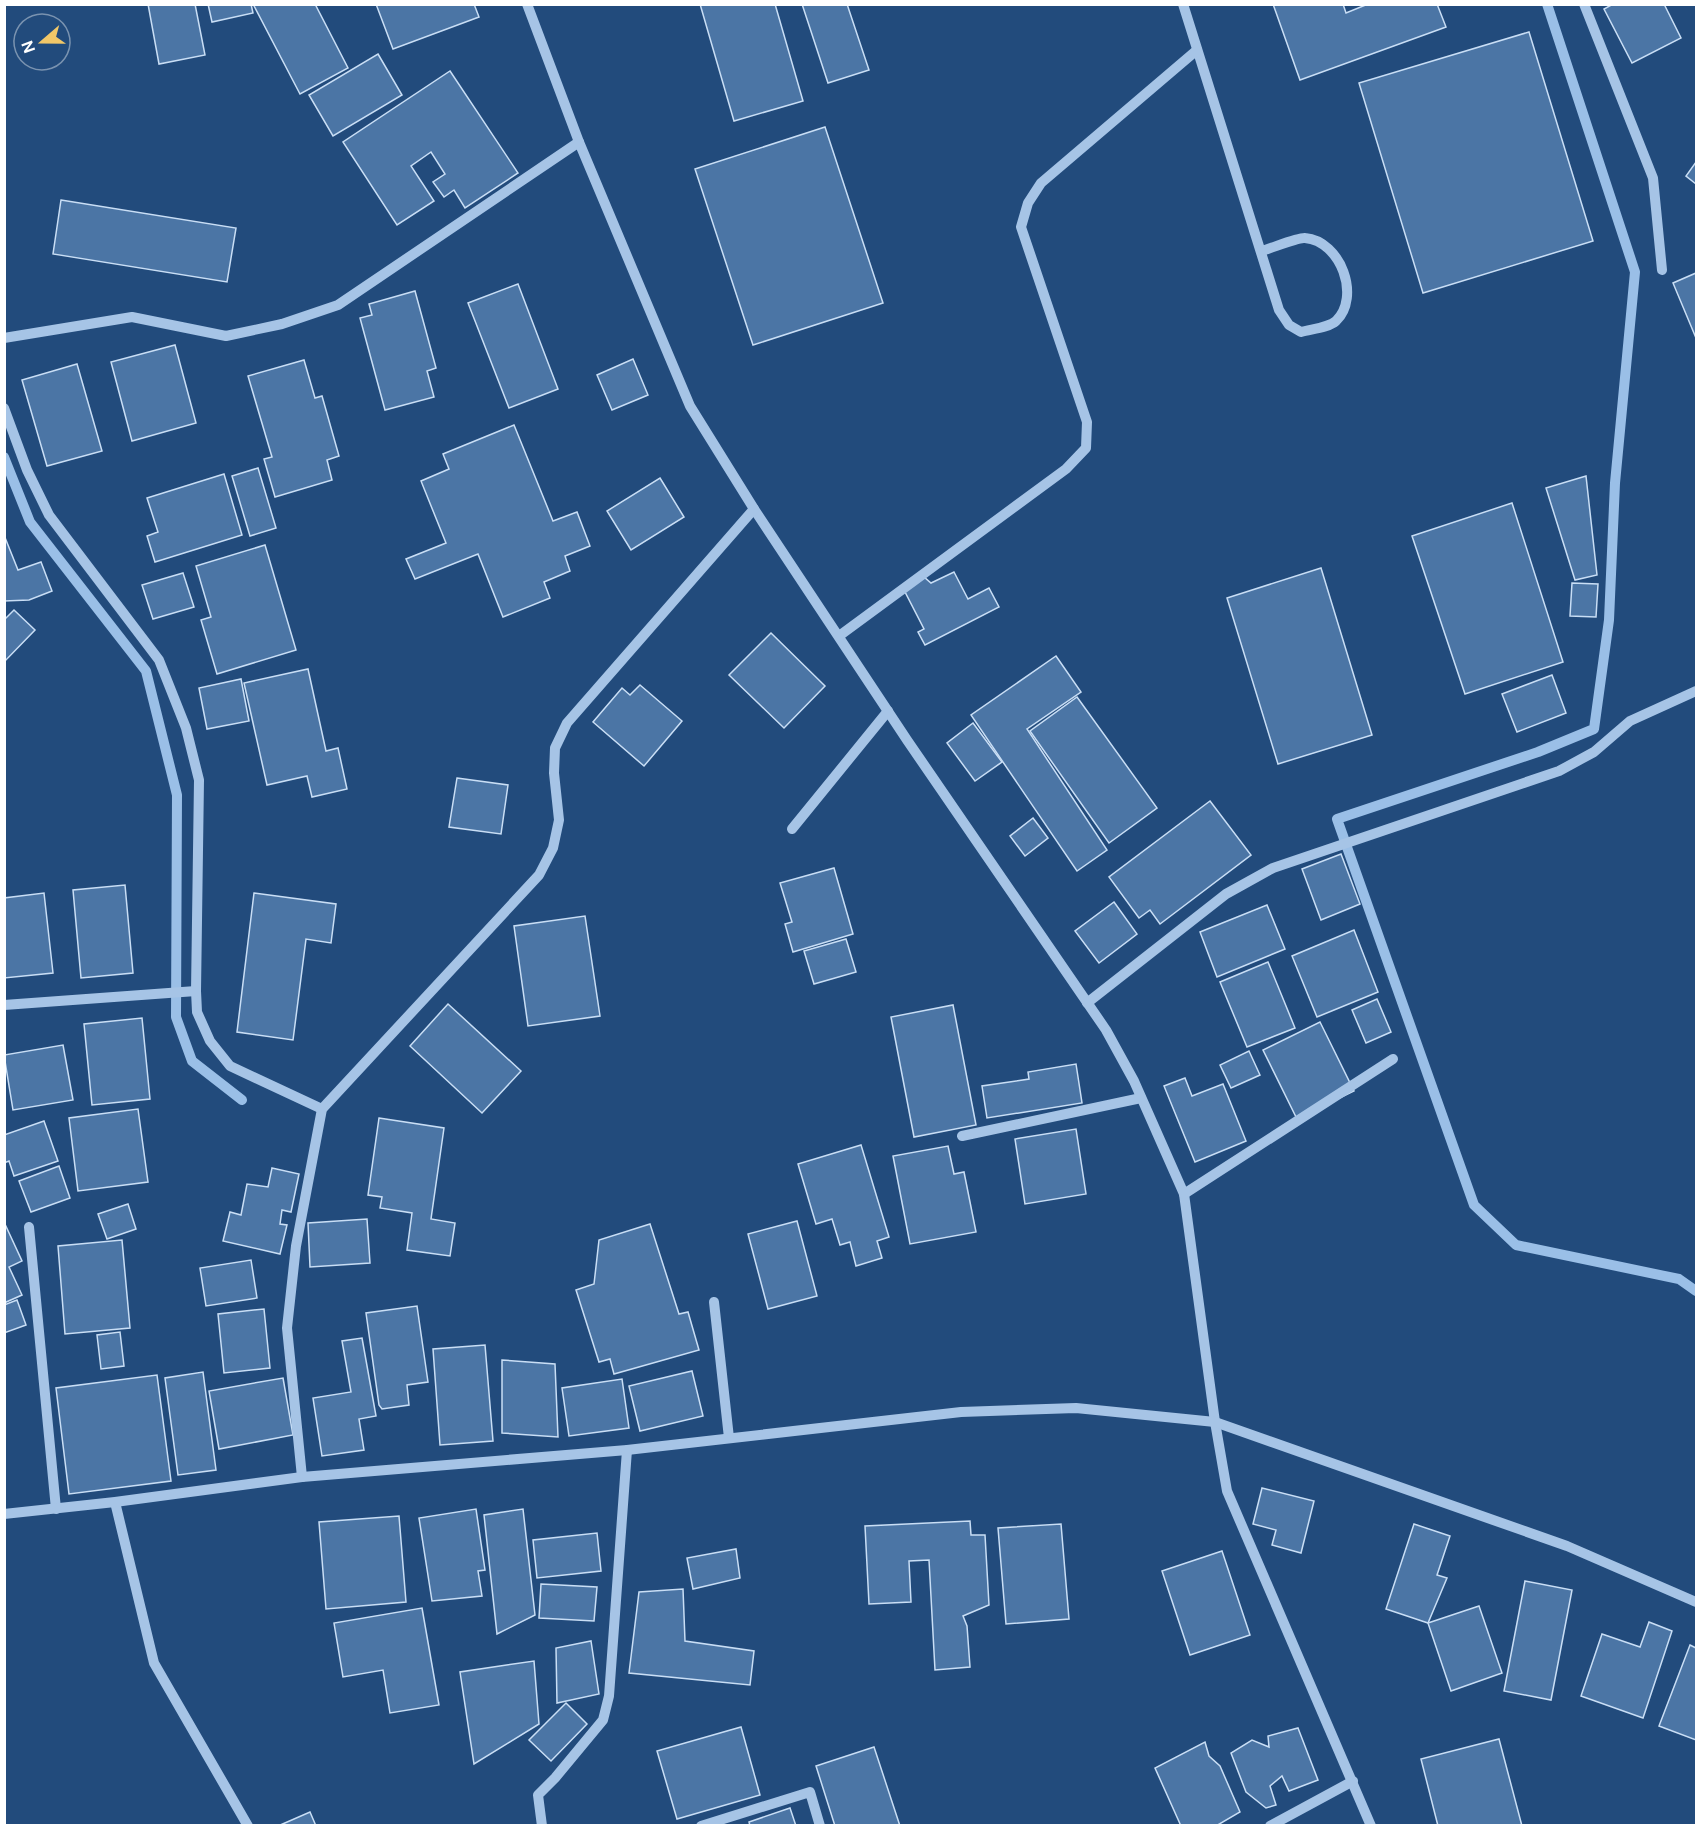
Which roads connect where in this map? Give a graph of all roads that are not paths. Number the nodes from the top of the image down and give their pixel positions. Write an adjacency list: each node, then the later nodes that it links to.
1 (527, 4): 5 (street)
2 (1183, 4): 4 (street)
3 (1584, 4): 7 (street)
4 (1197, 50): 6 (street); 11 (street)
5 (579, 142): 8 (street); 10 (street)
6 (1261, 251): 6 (street)
7 (1662, 270)
8 (4, 338)
9 (4, 408): 15 (street)
10 (754, 509): 11 (street); 20 (street)
11 (839, 636): 13 (street)
12 (1696, 691): 16 (street)
13 (888, 711): 14 (street); 16 (street)
14 (792, 829)
15 (196, 991): 17 (street); 20 (street)
16 (1087, 1003): 19 (street)
17 (4, 1005)
18 (1393, 1059): 22 (street)
19 (1141, 1098): 21 (street); 22 (street)
20 (322, 1109): 28 (street)
21 (962, 1136)
22 (1184, 1194): 25 (street)
23 (29, 1227): 30 (street)
24 (714, 1302): 26 (street)
25 (1215, 1422): 26 (street); 32 (street); 33 (street)
26 (729, 1438): 27 (street)
27 (627, 1450): 28 (street); 35 (street)
28 (302, 1477): 29 (street)
29 (115, 1502): 30 (street); 34 (street)
30 (56, 1509): 31 (street)
31 (4, 1514)
32 (1696, 1602)
33 (1353, 1781): 38 (street); 39 (street)
34 (248, 1826)
35 (542, 1826)
36 (701, 1826): 37 (street)
37 (820, 1826)
38 (1270, 1826)
39 (1371, 1826)

